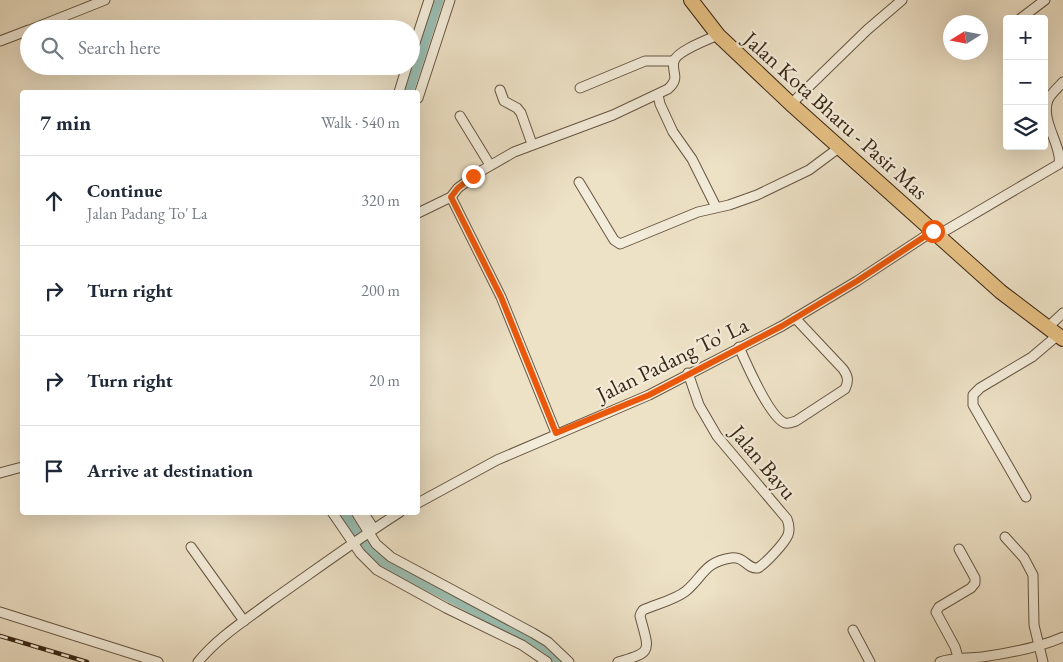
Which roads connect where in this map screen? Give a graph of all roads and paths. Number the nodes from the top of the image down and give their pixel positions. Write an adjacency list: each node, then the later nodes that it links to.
1 (105, 0): 8 (street)
2 (430, 0): 9 (street)
3 (450, 0): 19 (street)
4 (691, 0): 11 (highway, Jalan Kota Bharu - Pasir Mas)
5 (902, 0): 21 (street)
6 (1045, 0): 7 (street)
7 (1025, 15)
8 (55, 20)
9 (420, 29)
10 (20, 34): 12 (street)
11 (718, 35): 13 (street); 21 (highway, Jalan Kota Bharu - Pasir Mas)
12 (0, 42)
13 (674, 61): 16 (street); 20 (street)
14 (405, 75): 17 (street)
15 (1063, 82): 30 (street, Jalan Padang To' La)
16 (580, 88)
17 (400, 90)
18 (500, 90): 23 (street)
19 (420, 92)
20 (658, 95): 23 (street); 28 (street)
21 (791, 104): 24 (highway, Jalan Kota Bharu - Pasir Mas)
22 (460, 116): 25 (street)
23 (532, 144): 25 (street)
24 (840, 147): 28 (street); 30 (highway, Jalan Kota Bharu - Pasir Mas)
25 (490, 165): 27 (street)
26 (579, 182): 28 (street)
27 (451, 197): 29 (street); 36 (street)
28 (716, 207)
29 (420, 212)
30 (935, 233): 32 (street, Jalan Padang To' La); 33 (highway, Jalan Kota Bharu - Pasir Mas)
31 (1063, 313): 33 (street)
32 (795, 318): 34 (street, Jalan Padang To' La); 34 (street)
33 (1056, 334): 39 (street)
34 (739, 347): 35 (street, Jalan Padang To' La)
35 (688, 373): 36 (street, Jalan Padang To' La); 60 (street, Jalan Bayu)
36 (556, 433): 40 (street, Jalan Padang To' La)
37 (20, 468): 38 (street)
38 (0, 473)
39 (1026, 497)
40 (420, 501)
41 (334, 515): 47 (street)
42 (358, 515): 45 (street)
43 (365, 515): 45 (street)
44 (395, 515): 45 (street)
45 (369, 532): 47 (street); 59 (street)
46 (1005, 537): 54 (street)
47 (355, 542): 51 (street); 58 (street)
48 (191, 546): 51 (street)
49 (959, 550): 55 (street)
50 (0, 612): 56 (street)
51 (244, 621): 57 (street)
52 (853, 630): 61 (street)
53 (1063, 637): 54 (street)
54 (1038, 647): 55 (street); 63 (street)
55 (958, 658): 62 (street)
56 (158, 662)
57 (198, 662)
58 (547, 662)
59 (569, 662)
60 (618, 662)
61 (870, 662)
62 (940, 662)
63 (1043, 662)

